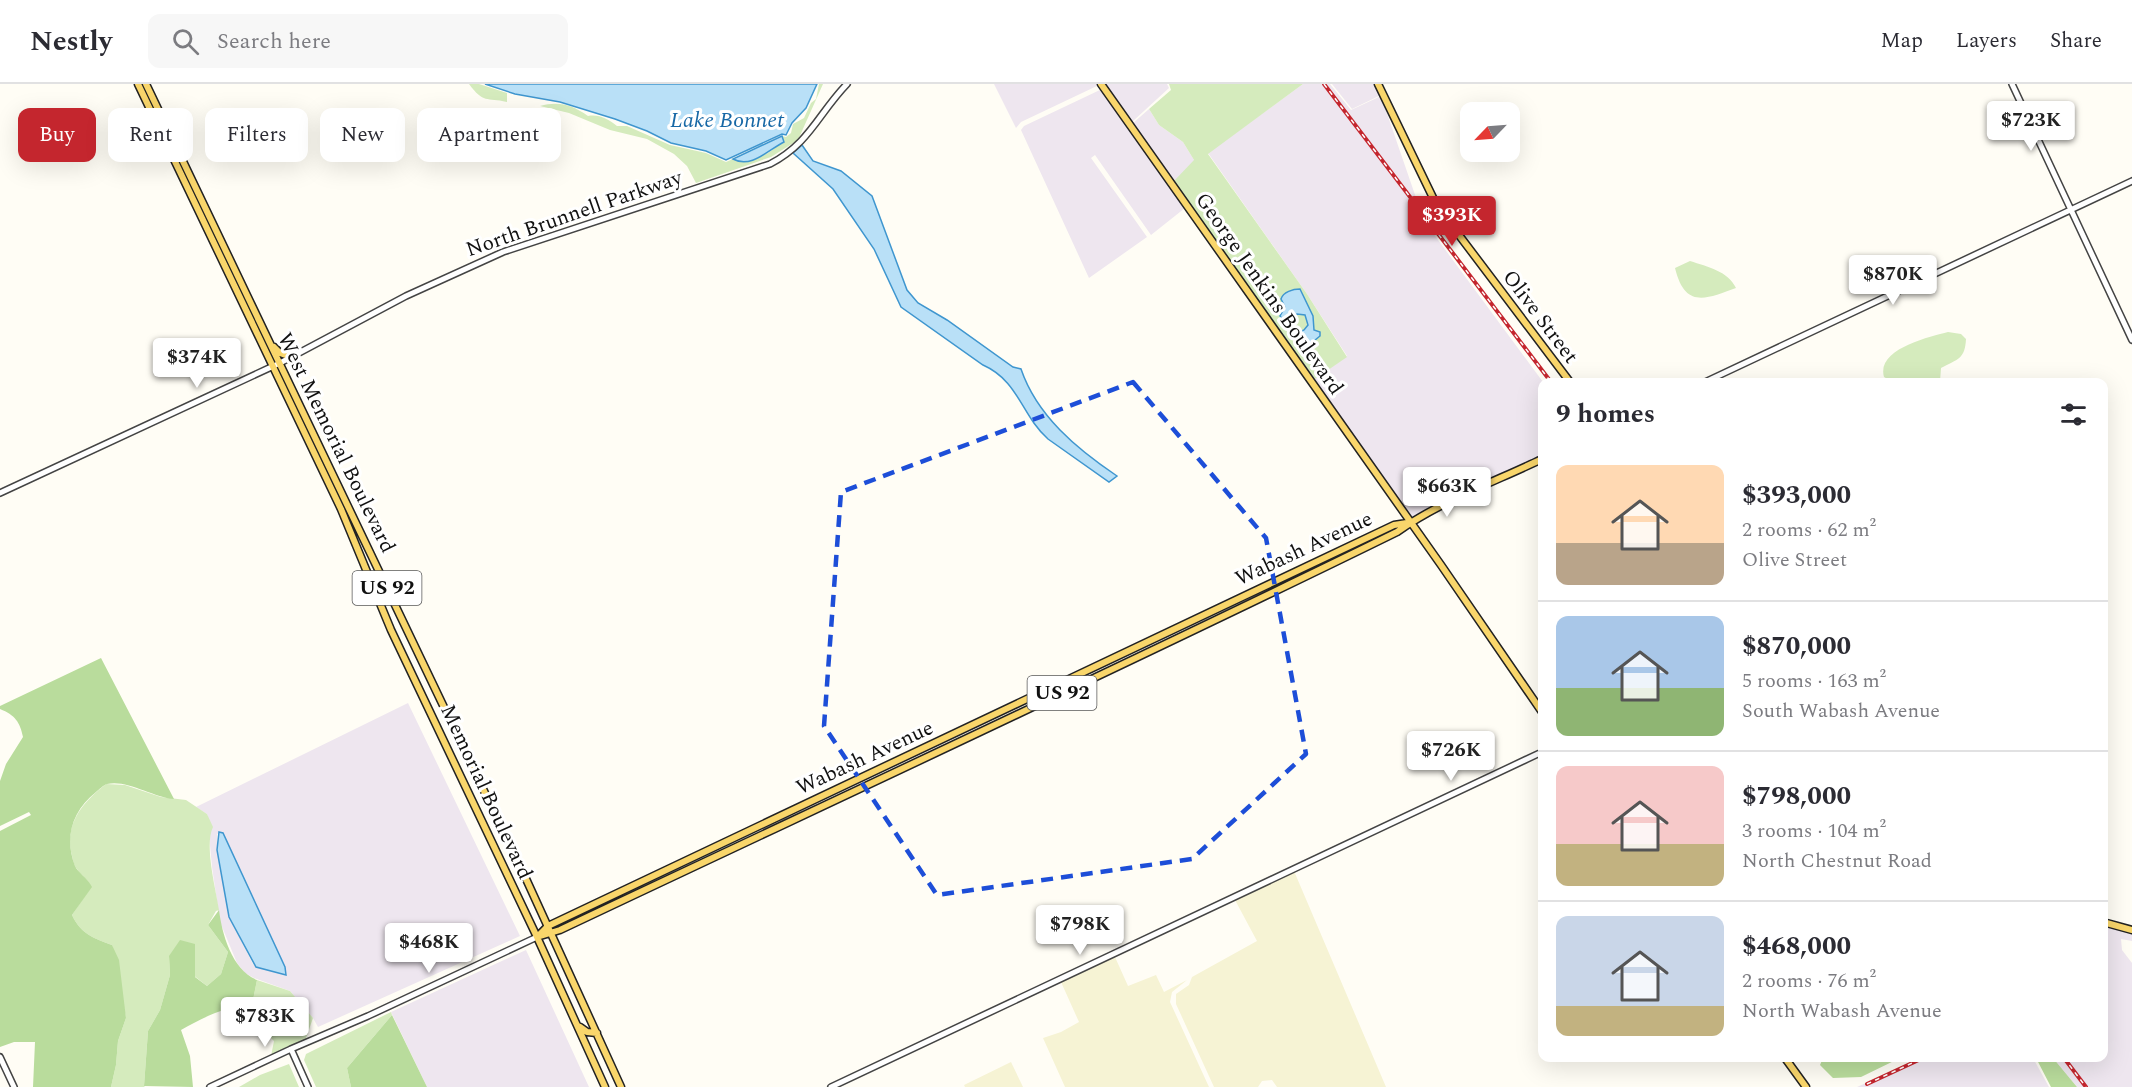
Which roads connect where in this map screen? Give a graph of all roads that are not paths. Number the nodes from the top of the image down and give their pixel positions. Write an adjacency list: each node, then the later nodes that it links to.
1 (138, 84): 9 (main road, West Memorial Boulevard)
2 (146, 84): 10 (main road, West Memorial Boulevard / US 92)
3 (847, 84): 15 (street, North Brunnell Parkway)
4 (1101, 84): 24 (main road, George Jenkins Boulevard)
5 (1378, 84): 18 (main road, Olive Street)
6 (2012, 84): 8 (street)
7 (2132, 181): 8 (street)
8 (2071, 210): 13 (street); 19 (street)
9 (208, 232): 10 (main road); 11 (main road, West Memorial Boulevard)
10 (223, 245): 12 (main road, West Memorial Boulevard / US 92)
11 (215, 248): 12 (main road); 17 (main road, West Memorial Boulevard)
12 (231, 262): 14 (main road, West Memorial Boulevard / US 92)
13 (2132, 340)
14 (272, 345): 15 (main road); 16 (main road, West Memorial Boulevard / US 92)
15 (291, 357): 16 (street, North Brunnell Parkway)
16 (280, 363): 17 (street, North Brunnell Parkway); 21 (main road, West Memorial Boulevard / US 92)
17 (272, 366): 21 (main road, West Memorial Boulevard); 22 (street, North Brunnell Parkway)
18 (1567, 378)
19 (1714, 378)
20 (1538, 461): 24 (main road)
21 (331, 479): 23 (main road, West Memorial Boulevard / US 92); 29 (main road, West Memorial Boulevard / US 92)
22 (0, 494)
23 (341, 509): 34 (main road, Memorial Boulevard / US 92)
24 (1410, 522): 25 (main road, Wabash Avenue / US 92); 26 (main road, Wabash Avenue / US 92); 27 (main road, George Jenkins Boulevard)
25 (1296, 572): 26 (main road); 31 (main road, Wabash Avenue / US 92)
26 (1299, 580): 33 (main road, Wabash Avenue / US 92)
27 (1538, 706)
28 (1538, 754): 45 (street)
29 (527, 881): 31 (main road, Memorial Boulevard / US 92)
30 (2108, 923): 32 (main road)
31 (548, 926): 33 (main road, Memorial Boulevard); 34 (main road, Wabash Avenue)
32 (2132, 930)
33 (552, 934): 34 (main road, Wabash Avenue / US 92); 36 (main road, Memorial Boulevard)
34 (537, 937): 35 (main road, Memorial Boulevard); 37 (street)
35 (577, 1025): 36 (main road); 43 (main road, Memorial Boulevard)
36 (597, 1033): 44 (main road, Memorial Boulevard)
37 (291, 1049): 41 (street); 42 (street)
38 (0, 1057): 40 (street)
39 (1788, 1062): 46 (main road)
40 (14, 1087)
41 (210, 1087)
42 (308, 1087)
43 (605, 1087)
44 (621, 1087)
45 (831, 1087)
46 (1806, 1087)

